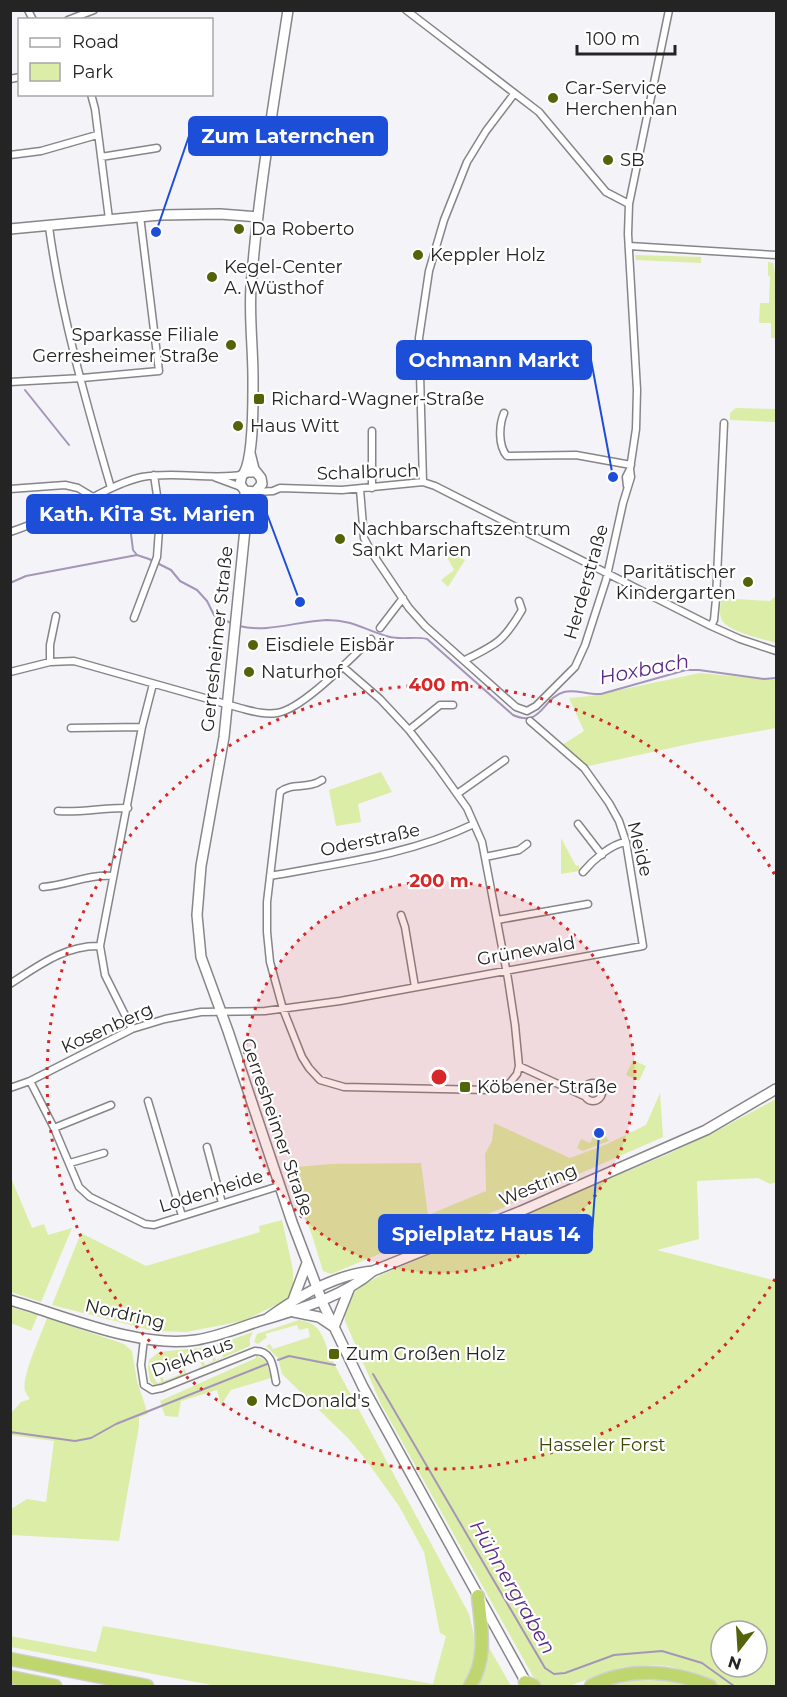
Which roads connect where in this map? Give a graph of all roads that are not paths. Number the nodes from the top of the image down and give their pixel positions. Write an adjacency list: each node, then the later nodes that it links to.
1 (94, 10): 5 (street)
2 (288, 10): 14 (street)
3 (406, 10): 6 (street)
4 (669, 10): 12 (street, Herderstraße)
5 (73, 18)
6 (514, 94): 12 (street); 32 (street)
7 (92, 96): 8 (street)
8 (97, 135): 10 (street); 11 (street)
9 (157, 148): 11 (street)
10 (10, 155)
11 (101, 157): 15 (street)
12 (629, 204): 18 (street, Herderstraße)
13 (140, 216): 14 (street); 15 (street); 20 (street)
14 (258, 217): 25 (street)
15 (109, 219): 16 (street)
16 (49, 227): 17 (street); 20 (street)
17 (10, 229)
18 (628, 246): 19 (street); 26 (street, Herderstraße)
19 (777, 255)
20 (82, 378): 21 (street); 33 (street)
21 (10, 381)
22 (504, 413): 26 (street)
23 (724, 423): 46 (street)
24 (372, 431): 34 (street)
25 (250, 453): 27 (street); 28 (street)
26 (630, 467): 41 (street, Herderstraße)
27 (256, 472): 28 (street); 31 (street)
28 (243, 474): 30 (street); 38 (street)
29 (154, 475): 30 (street); 33 (street); 45 (street)
30 (214, 477): 38 (street)
31 (262, 481): 36 (street, Schalbruch); 38 (street)
32 (423, 482): 34 (street, Schalbruch); 41 (street, Schalbruch)
33 (111, 488): 39 (street)
34 (372, 488): 37 (street, Schalbruch)
35 (10, 489): 39 (street)
36 (280, 489): 37 (street, Schalbruch); 38 (street, Schalbruch)
37 (360, 489): 42 (street)
38 (249, 491): 55 (street, Gerresheimer Straße)
39 (93, 497): 40 (street)
40 (10, 532)
41 (608, 574): 46 (street, Schalbruch); 50 (street, Herderstraße)
42 (403, 598): 47 (street); 50 (street)
43 (519, 601): 50 (street)
44 (56, 616): 51 (street)
45 (134, 618)
46 (711, 626): 49 (street, Schalbruch)
47 (380, 628)
48 (371, 639): 52 (street)
49 (777, 651)
50 (465, 660)
51 (50, 662): 53 (street); 54 (street)
52 (343, 667): 55 (street); 60 (street)
53 (10, 672)
54 (153, 684): 55 (street); 58 (street)
55 (227, 705): 85 (street, Gerresheimer Straße)
56 (453, 705): 60 (street)
57 (530, 721): 68 (street, Meide)
58 (142, 727): 59 (street); 64 (street)
59 (71, 728)
60 (409, 730): 63 (street)
61 (505, 760): 63 (street)
62 (322, 780): 74 (street)
63 (457, 794): 66 (street)
64 (128, 808): 65 (street); 73 (street)
65 (58, 811)
66 (474, 824): 71 (street); 74 (street, Oderstraße)
67 (578, 824): 70 (street)
68 (626, 842): 70 (street); 80 (street, Meide)
69 (527, 844): 71 (street)
70 (602, 855): 72 (street)
71 (485, 857): 78 (street)
72 (583, 872)
73 (113, 876): 75 (street); 79 (street)
74 (270, 876): 84 (street)
75 (44, 887)
76 (588, 904): 78 (street)
77 (401, 915): 83 (street)
78 (497, 920): 81 (street)
79 (100, 946): 82 (street); 86 (street)
80 (643, 946): 81 (street, Grünewald)
81 (507, 970): 83 (street, Grünewald); 87 (street)
82 (10, 984)
83 (415, 987): 84 (street, Grünewald)
84 (283, 1009): 85 (street, Grünewald); 87 (street)
85 (220, 1012): 86 (street, Kosenberg); 98 (street, Gerresheimer Straße)
86 (132, 1029): 88 (street, Kosenberg)
87 (519, 1066): 91 (street)
88 (30, 1081): 89 (street, Kosenberg); 94 (street, Lodenheide)
89 (10, 1088)
90 (777, 1089): 102 (street, Westring)
91 (585, 1096)
92 (148, 1101): 100 (street)
93 (111, 1105): 94 (street)
94 (54, 1128): 97 (street, Lodenheide)
95 (207, 1147): 99 (street)
96 (104, 1153): 97 (street)
97 (70, 1163): 100 (street, Lodenheide)
98 (279, 1186): 99 (street, Lodenheide); 101 (street, Gerresheimer Straße)
99 (222, 1203): 100 (street, Lodenheide)
100 (182, 1216)
101 (307, 1263): 104 (street, Gerresheimer Straße); 106 (street)
102 (373, 1271): 103 (street, Westring); 104 (street, Westring)
103 (350, 1287): 107 (street, Westring); 110 (street)
104 (317, 1289): 106 (street, Nordring); 107 (street, Gerresheimer Straße)
105 (10, 1300): 111 (street, Nordring)
106 (293, 1300): 109 (street, Nordring)
107 (322, 1300): 108 (street, Nordring); 110 (street, Gerresheimer Straße)
108 (292, 1312): 109 (street, Nordring); 110 (street)
109 (268, 1318): 111 (street, Nordring)
110 (334, 1327): 113 (street, Gerresheimer Straße)
111 (144, 1339): 112 (street, Diekhaus)
112 (276, 1382)
113 (478, 1596): 117 (street, Gerresheimer Straße); 120 (highway)
114 (10, 1659): 119 (highway)
115 (10, 1677): 118 (highway)
116 (701, 1684): 121 (highway); 122 (highway)
117 (529, 1685)
118 (55, 1686)
119 (147, 1686)
120 (470, 1686)
121 (591, 1686)
122 (710, 1686)

